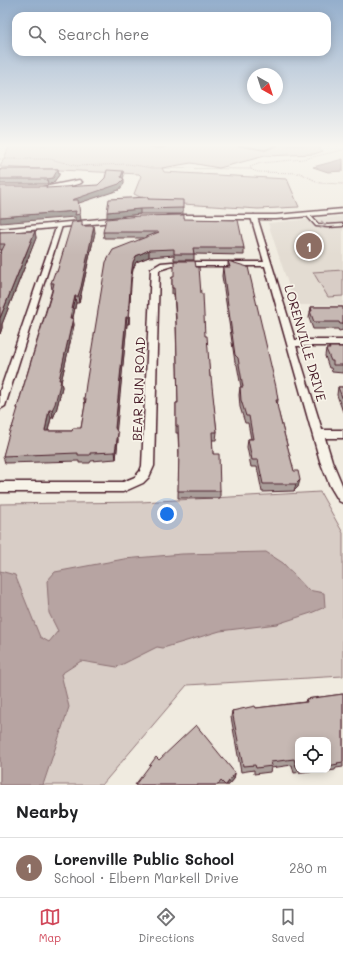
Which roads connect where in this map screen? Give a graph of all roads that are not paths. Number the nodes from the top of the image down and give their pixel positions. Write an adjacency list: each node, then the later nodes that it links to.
1 (79, 182): 2 (street)
2 (32, 188)
3 (343, 211): 4 (street)
4 (307, 214): 5 (street); 8 (lane, one-way to 8)
5 (254, 217): 7 (street); 11 (street, LORENVILLE DRIVE)
6 (128, 218): 9 (street)
7 (161, 218)
8 (343, 225)
9 (59, 226): 10 (street); 14 (street)
10 (0, 230)
11 (268, 264): 12 (street, LORENVILLE DRIVE); 17 (street, BEAR RUN ROAD)
12 (292, 343): 13 (street); 15 (street, LORENVILLE DRIVE)
13 (343, 343)
14 (0, 406)
15 (318, 434): 16 (street); 18 (street, LORENVILLE DRIVE)
16 (343, 434)
17 (0, 487)
18 (343, 498)

